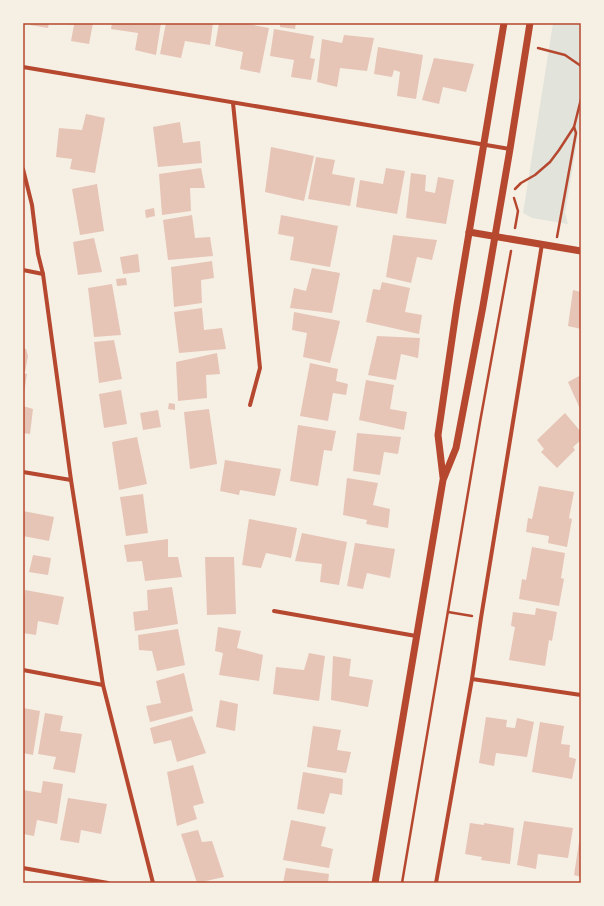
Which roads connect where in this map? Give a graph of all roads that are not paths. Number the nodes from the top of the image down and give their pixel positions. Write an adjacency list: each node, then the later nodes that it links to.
1 (504, 23): 5 (street)
2 (530, 23): 6 (street)
3 (23, 67): 4 (street)
4 (233, 103): 5 (street); 14 (street)
5 (484, 145): 6 (street); 8 (street)
6 (510, 149): 9 (street)
7 (23, 169): 13 (street)
8 (469, 232): 9 (street); 17 (street)
9 (495, 236): 10 (street); 17 (street)
10 (542, 244): 11 (street); 21 (street)
11 (581, 251)
12 (23, 270): 13 (street)
13 (43, 274): 16 (street)
14 (250, 405)
15 (23, 472): 16 (street)
16 (71, 480): 22 (street)
17 (443, 480): 19 (street)
18 (274, 611): 19 (street)
19 (416, 636): 27 (street)
20 (23, 670): 22 (street)
21 (472, 679): 23 (street); 28 (street)
22 (103, 685): 26 (street)
23 (581, 695)
24 (23, 868): 25 (street)
25 (108, 883)
26 (153, 883)
27 (375, 883)
28 (436, 883)

